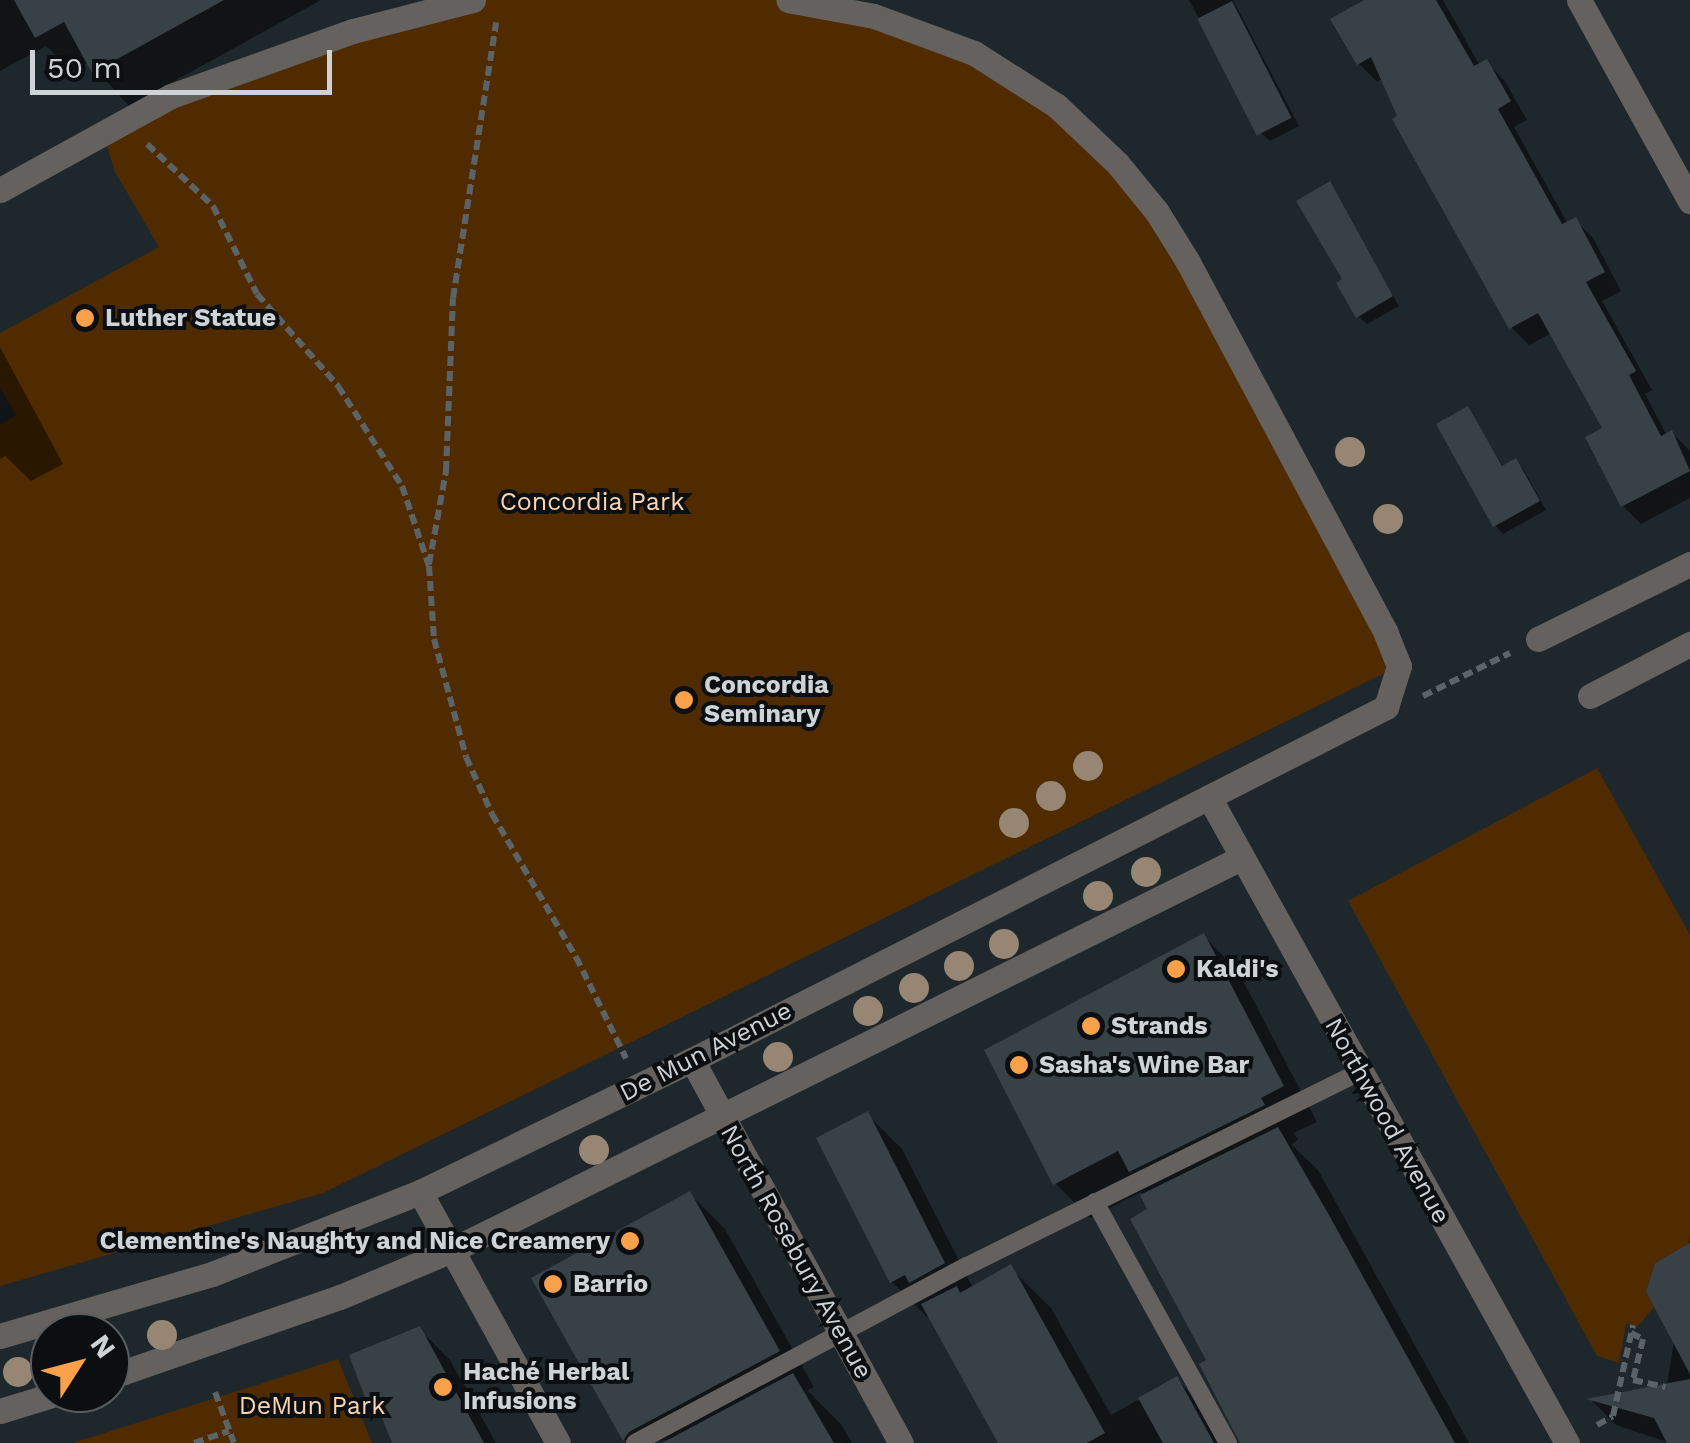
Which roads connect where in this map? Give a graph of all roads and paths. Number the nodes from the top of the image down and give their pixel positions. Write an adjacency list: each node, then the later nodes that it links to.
1 (473, 0): 5 (street)
2 (788, 0): 13 (street)
3 (1579, 0): 7 (street)
4 (497, 20): 9 (path)
5 (108, 131): 6 (street); 9 (path)
6 (0, 190)
7 (1690, 201)
8 (1690, 564): 10 (street)
9 (429, 566): 17 (path)
10 (1538, 639): 13 (path)
11 (1690, 644): 12 (street)
12 (1590, 696)
13 (1386, 707): 14 (street, De Mun Avenue)
14 (1208, 797): 15 (street, Northwood Avenue); 16 (street, De Mun Avenue)
15 (1241, 858): 18 (street, Northwood Avenue); 19 (street)
16 (692, 1060): 19 (street, North Rosebury Avenue); 20 (street, De Mun Avenue)
17 (628, 1062)
18 (1360, 1072): 21 (lane); 38 (street, Northwood Avenue)
19 (722, 1116): 22 (street); 23 (street, North Rosebury Avenue)
20 (420, 1192): 22 (street); 24 (street, De Mun Avenue)
21 (1095, 1202): 23 (lane); 37 (lane)
22 (452, 1250): 25 (street); 34 (street)
23 (840, 1331): 35 (lane); 36 (street, North Rosebury Avenue)
24 (0, 1336)
25 (130, 1370)
26 (1665, 1386): 30 (path)
27 (215, 1392): 31 (path)
28 (30, 1402): 29 (street)
29 (0, 1411)
30 (1597, 1425)
31 (229, 1430): 32 (path); 33 (path)
32 (194, 1443)
33 (234, 1443)
34 (558, 1443)
35 (636, 1443)
36 (901, 1443)
37 (1228, 1443)
38 (1567, 1443)

